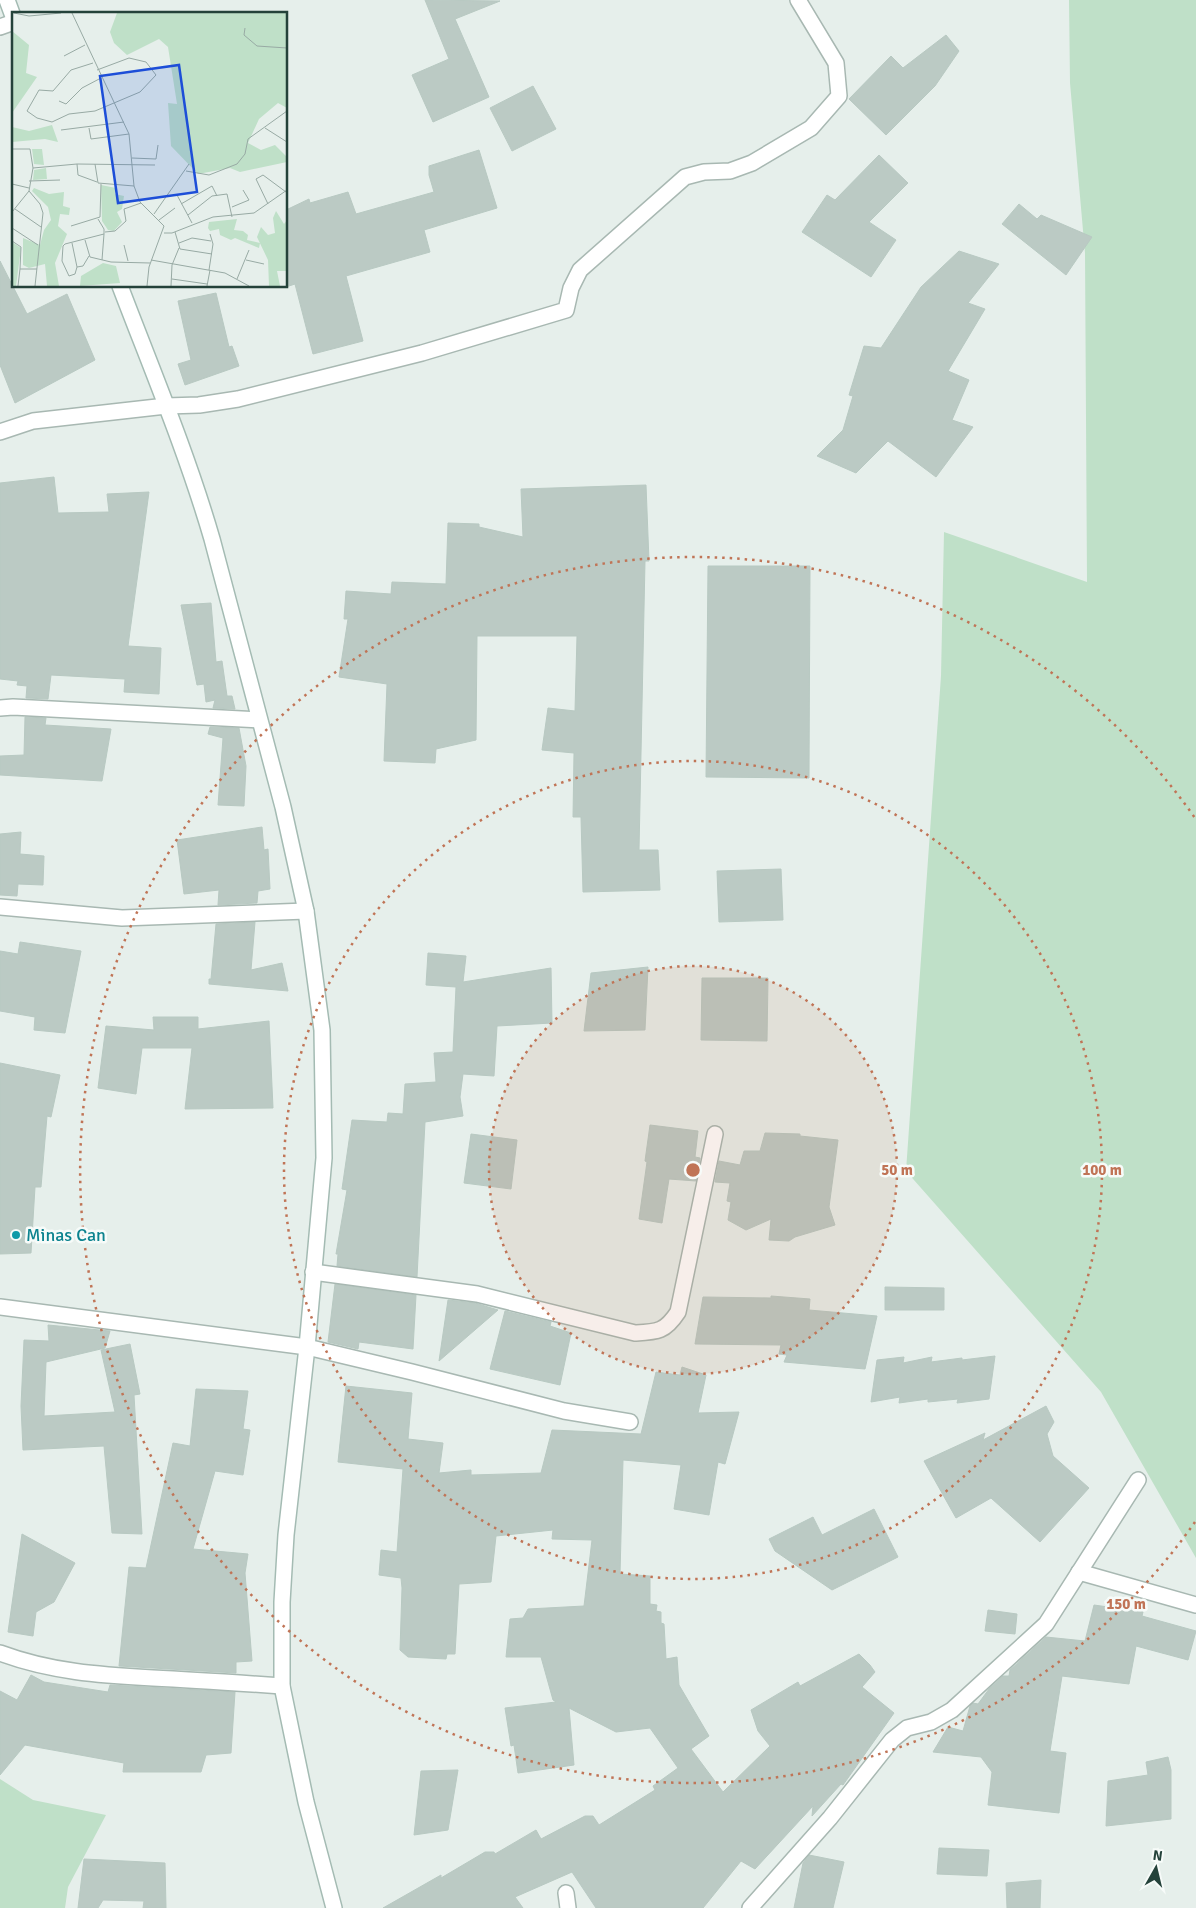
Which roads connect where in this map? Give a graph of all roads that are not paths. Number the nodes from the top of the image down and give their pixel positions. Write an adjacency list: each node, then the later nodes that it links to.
1 (7, 0): 3 (street)
2 (798, 0): 7 (street)
3 (12, 14)
4 (12, 21): 5 (street)
5 (0, 27)
6 (121, 288): 7 (street)
7 (166, 406): 8 (street); 10 (street)
8 (0, 432)
9 (0, 708): 10 (street)
10 (260, 720): 12 (street)
11 (0, 907): 12 (street)
12 (306, 911): 14 (street)
13 (715, 1134): 14 (street)
14 (312, 1272): 16 (street)
15 (0, 1307): 16 (street)
16 (307, 1347): 17 (street); 22 (street)
17 (630, 1422)
18 (1138, 1480): 19 (street)
19 (1079, 1572): 20 (street); 26 (street)
20 (1196, 1605)
21 (0, 1653): 22 (street)
22 (282, 1686): 24 (street)
23 (566, 1892): 25 (street)
24 (334, 1908)
25 (568, 1908)
26 (750, 1908)

